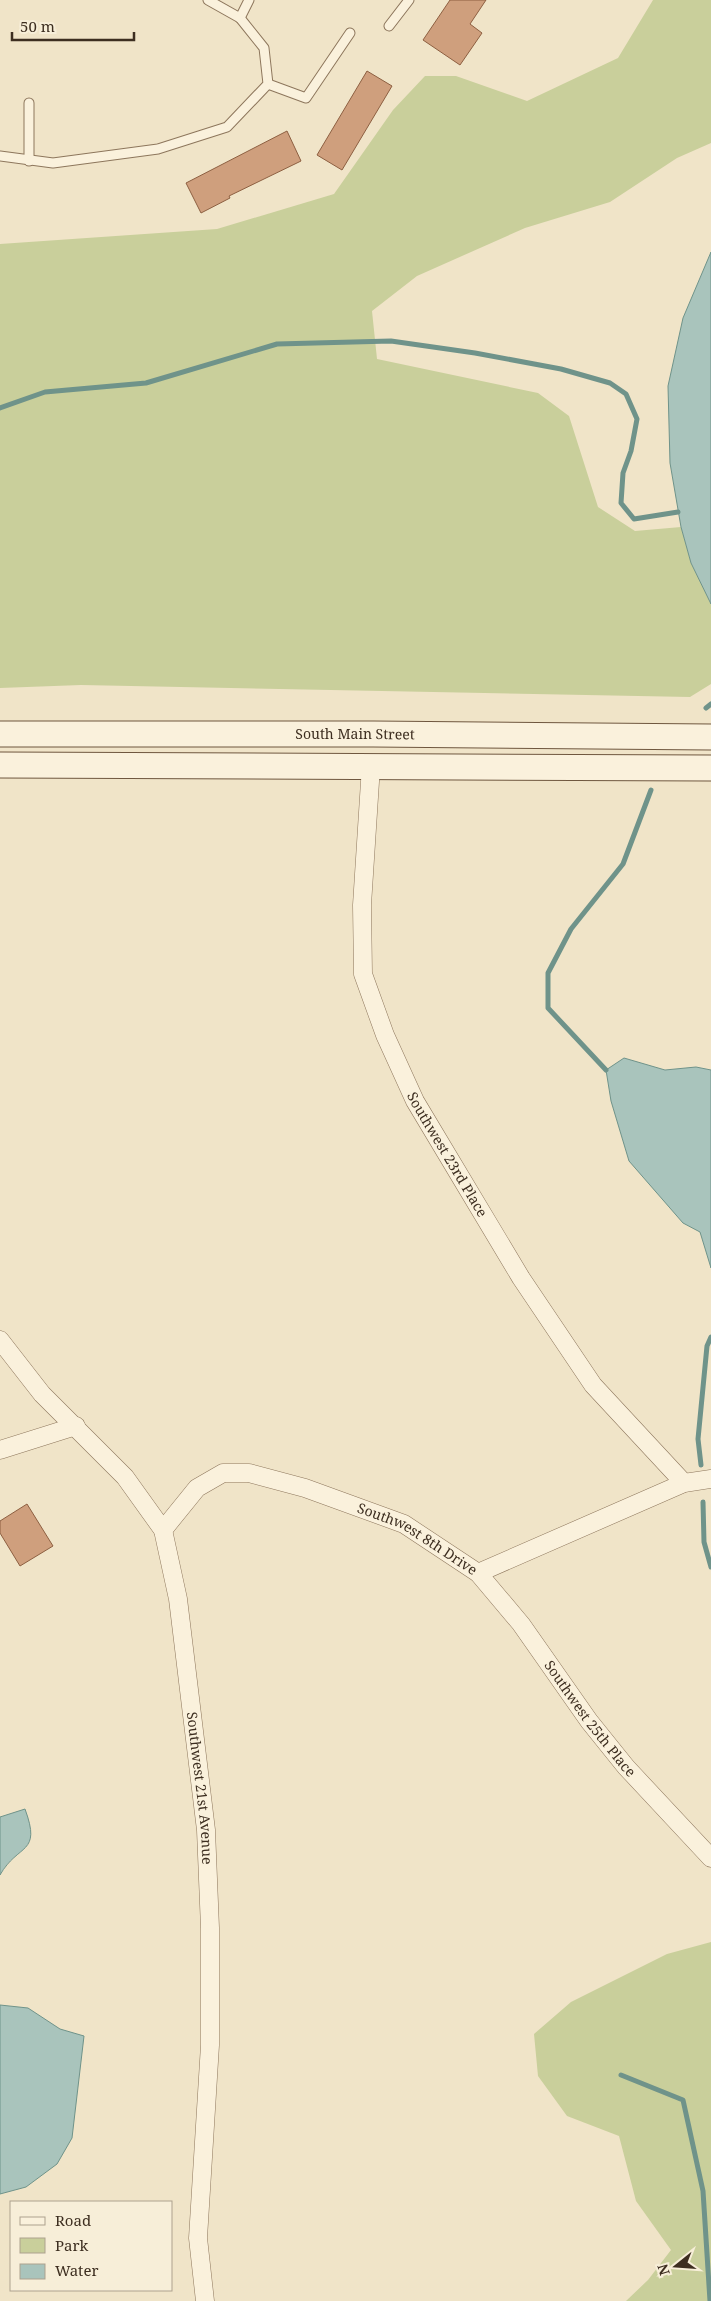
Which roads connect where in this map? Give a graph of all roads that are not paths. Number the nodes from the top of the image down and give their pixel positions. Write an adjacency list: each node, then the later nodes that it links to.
1 (208, 0): 4 (lane)
2 (249, 0): 4 (lane)
3 (409, 0): 5 (lane)
4 (240, 18): 7 (lane)
5 (389, 26)
6 (350, 33): 7 (lane)
7 (268, 84): 10 (lane)
8 (29, 103): 10 (lane)
9 (0, 156): 10 (lane)
10 (29, 161)
11 (0, 734): 12 (main road, South Main Street)
12 (373, 734): 13 (main road, South Main Street); 15 (main road)
13 (711, 737)
14 (0, 765): 15 (main road)
15 (371, 766): 16 (main road); 21 (street, Southwest 23rd Place)
16 (711, 768)
17 (0, 1340): 18 (street, Southwest 21st Avenue)
18 (76, 1426): 19 (street); 22 (street, Southwest 21st Avenue)
19 (0, 1450)
20 (711, 1479): 21 (street, Southwest 8th Drive)
21 (684, 1483): 23 (street, Southwest 8th Drive)
22 (163, 1530): 23 (street, Southwest 8th Drive); 25 (street, Southwest 21st Avenue)
23 (478, 1573): 24 (street, Southwest 25th Place)
24 (711, 1858)
25 (205, 2301)

